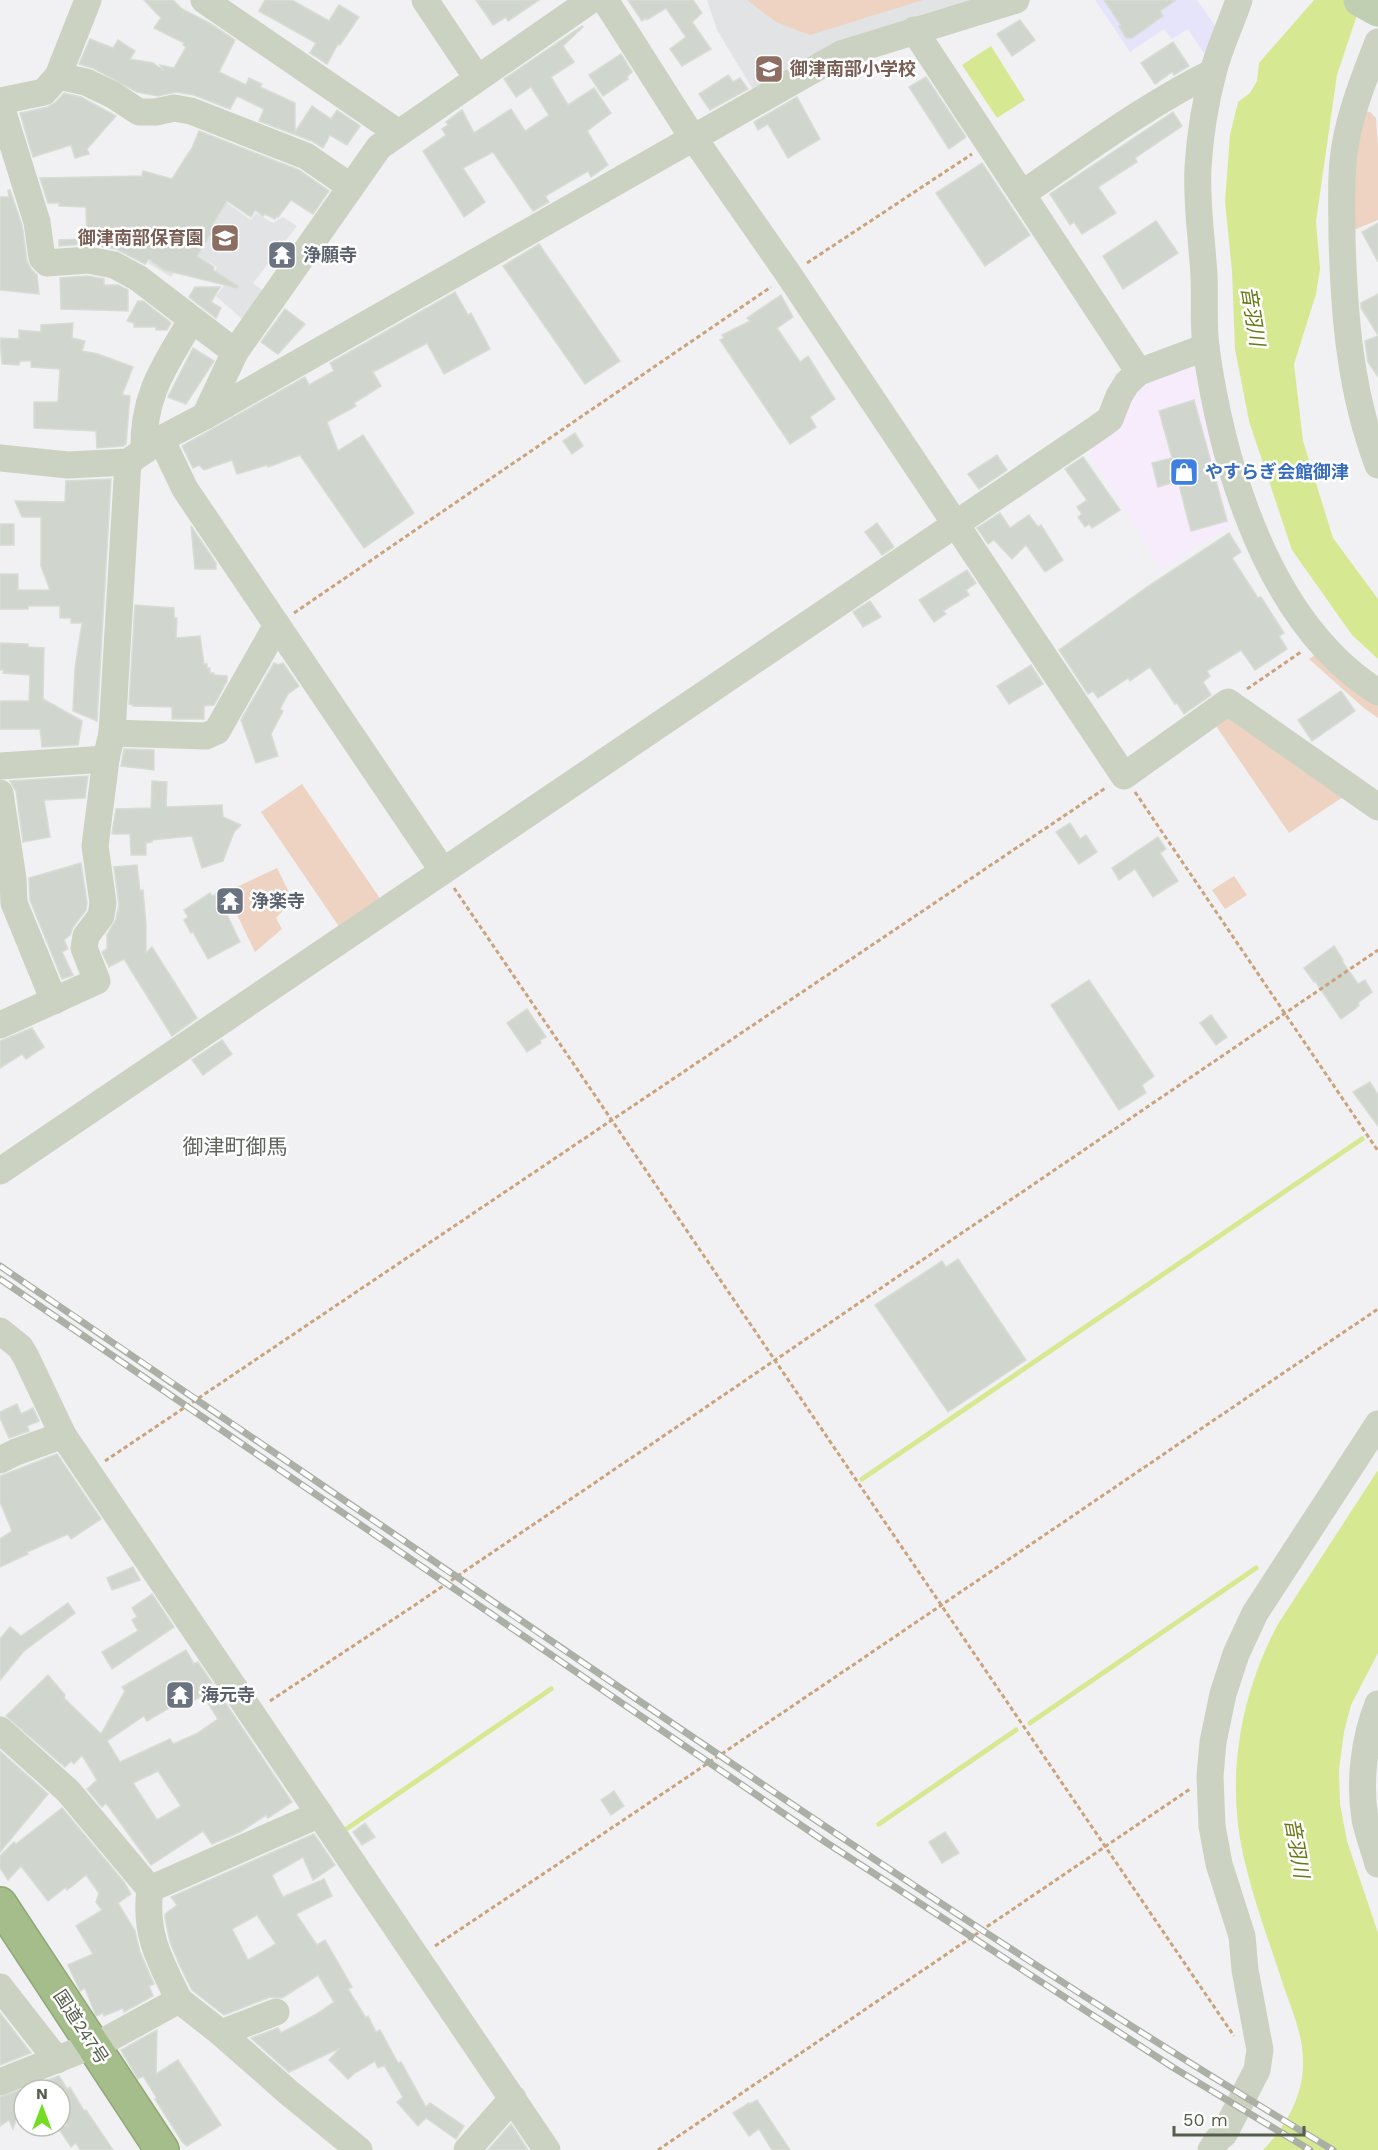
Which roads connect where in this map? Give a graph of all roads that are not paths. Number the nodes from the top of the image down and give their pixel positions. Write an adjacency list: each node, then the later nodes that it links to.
1 (88, 0): 13 (street)
2 (204, 0): 16 (street)
3 (425, 0): 14 (street)
4 (591, 0): 14 (street)
5 (605, 0): 17 (street)
6 (1016, 0): 10 (street)
7 (1239, 0): 12 (street)
8 (1360, 0): 9 (main road)
9 (1378, 10)
10 (914, 30): 17 (street); 19 (street)
11 (1378, 42): 27 (street)
12 (1213, 72): 19 (street); 21 (street)
13 (58, 76): 15 (street); 18 (street)
14 (477, 78): 16 (street)
15 (0, 102): 20 (street)
16 (397, 132): 18 (street)
17 (693, 137): 24 (street); 28 (street)
18 (351, 186): 22 (street)
19 (1022, 194): 23 (street)
20 (191, 321): 22 (street); 25 (street)
21 (1206, 347): 23 (street); 30 (street)
22 (235, 352): 24 (street)
23 (1139, 372): 28 (street)
24 (205, 416): 25 (street)
25 (145, 450): 26 (street); 29 (street); 31 (street)
26 (0, 458)
27 (1378, 465)
28 (956, 525): 35 (street); 36 (street)
29 (278, 625): 31 (street); 36 (street)
30 (1378, 692)
31 (112, 733): 32 (street)
32 (106, 759): 33 (street); 37 (street)
33 (0, 766)
34 (0, 793): 37 (street)
35 (1378, 807)
36 (443, 871): 39 (street)
37 (54, 1001): 38 (street)
38 (0, 1025)
39 (0, 1171)
40 (0, 1331): 42 (street)
41 (1378, 1424): 63 (street)
42 (63, 1435): 43 (street); 46 (street)
43 (0, 1460)
44 (1378, 1704): 47 (street)
45 (0, 1730): 48 (street)
46 (320, 1814): 48 (street); 57 (street)
47 (1378, 1864)
48 (150, 1890): 52 (street)
49 (0, 1904): 55 (highway, 国道247号)
50 (0, 1936): 55 (highway, 国道247号)
51 (0, 1987): 55 (street)
52 (179, 2001): 54 (street); 55 (street)
53 (276, 2012): 54 (street)
54 (221, 2033): 60 (street)
55 (76, 2052): 56 (street); 58 (highway, 国道247号); 59 (highway, 国道247号)
56 (0, 2082)
57 (513, 2098): 61 (street); 62 (street)
58 (141, 2150)
59 (162, 2150)
60 (359, 2150)
61 (467, 2150)
62 (547, 2150)
63 (1211, 2150)

